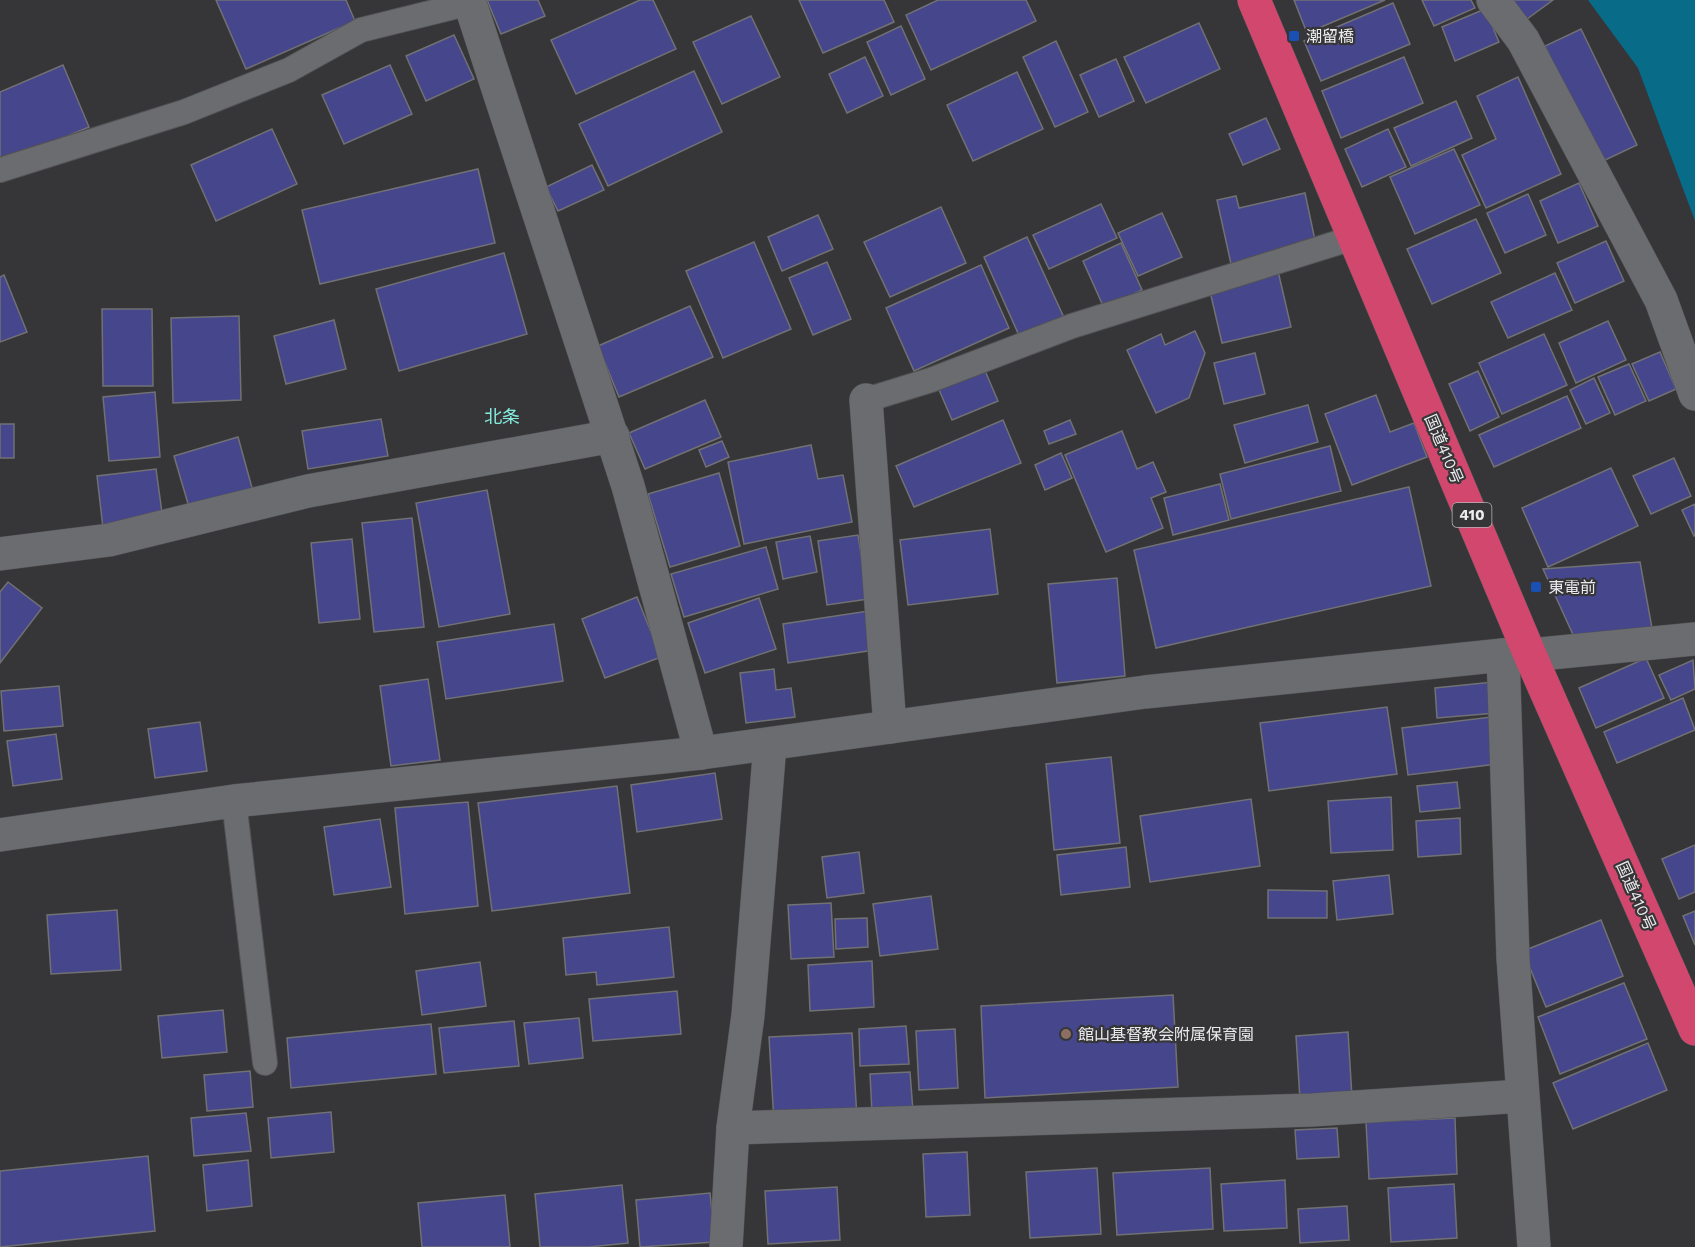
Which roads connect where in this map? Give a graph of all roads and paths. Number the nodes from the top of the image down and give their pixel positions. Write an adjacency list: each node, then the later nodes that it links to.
1 (1254, 0): 5 (highway, 国道410号 / 410)
2 (1492, 0): 6 (street)
3 (470, 1): 4 (lane); 8 (street)
4 (0, 170)
5 (1356, 237): 7 (lane); 11 (highway, 国道410号 / 410)
6 (1695, 394)
7 (866, 400): 12 (street)
8 (613, 436): 9 (street); 14 (street)
9 (0, 554)
10 (1695, 639): 11 (street)
11 (1516, 655): 12 (street); 17 (highway, 国道410号 / 410); 19 (street)
12 (890, 726): 13 (street)
13 (770, 744): 14 (street); 20 (street)
14 (701, 753): 15 (street)
15 (234, 801): 16 (street); 18 (lane)
16 (0, 835)
17 (1695, 1029)
18 (265, 1063)
19 (1522, 1096): 20 (street); 22 (street)
20 (733, 1128): 21 (street)
21 (726, 1247)
22 (1534, 1247)

